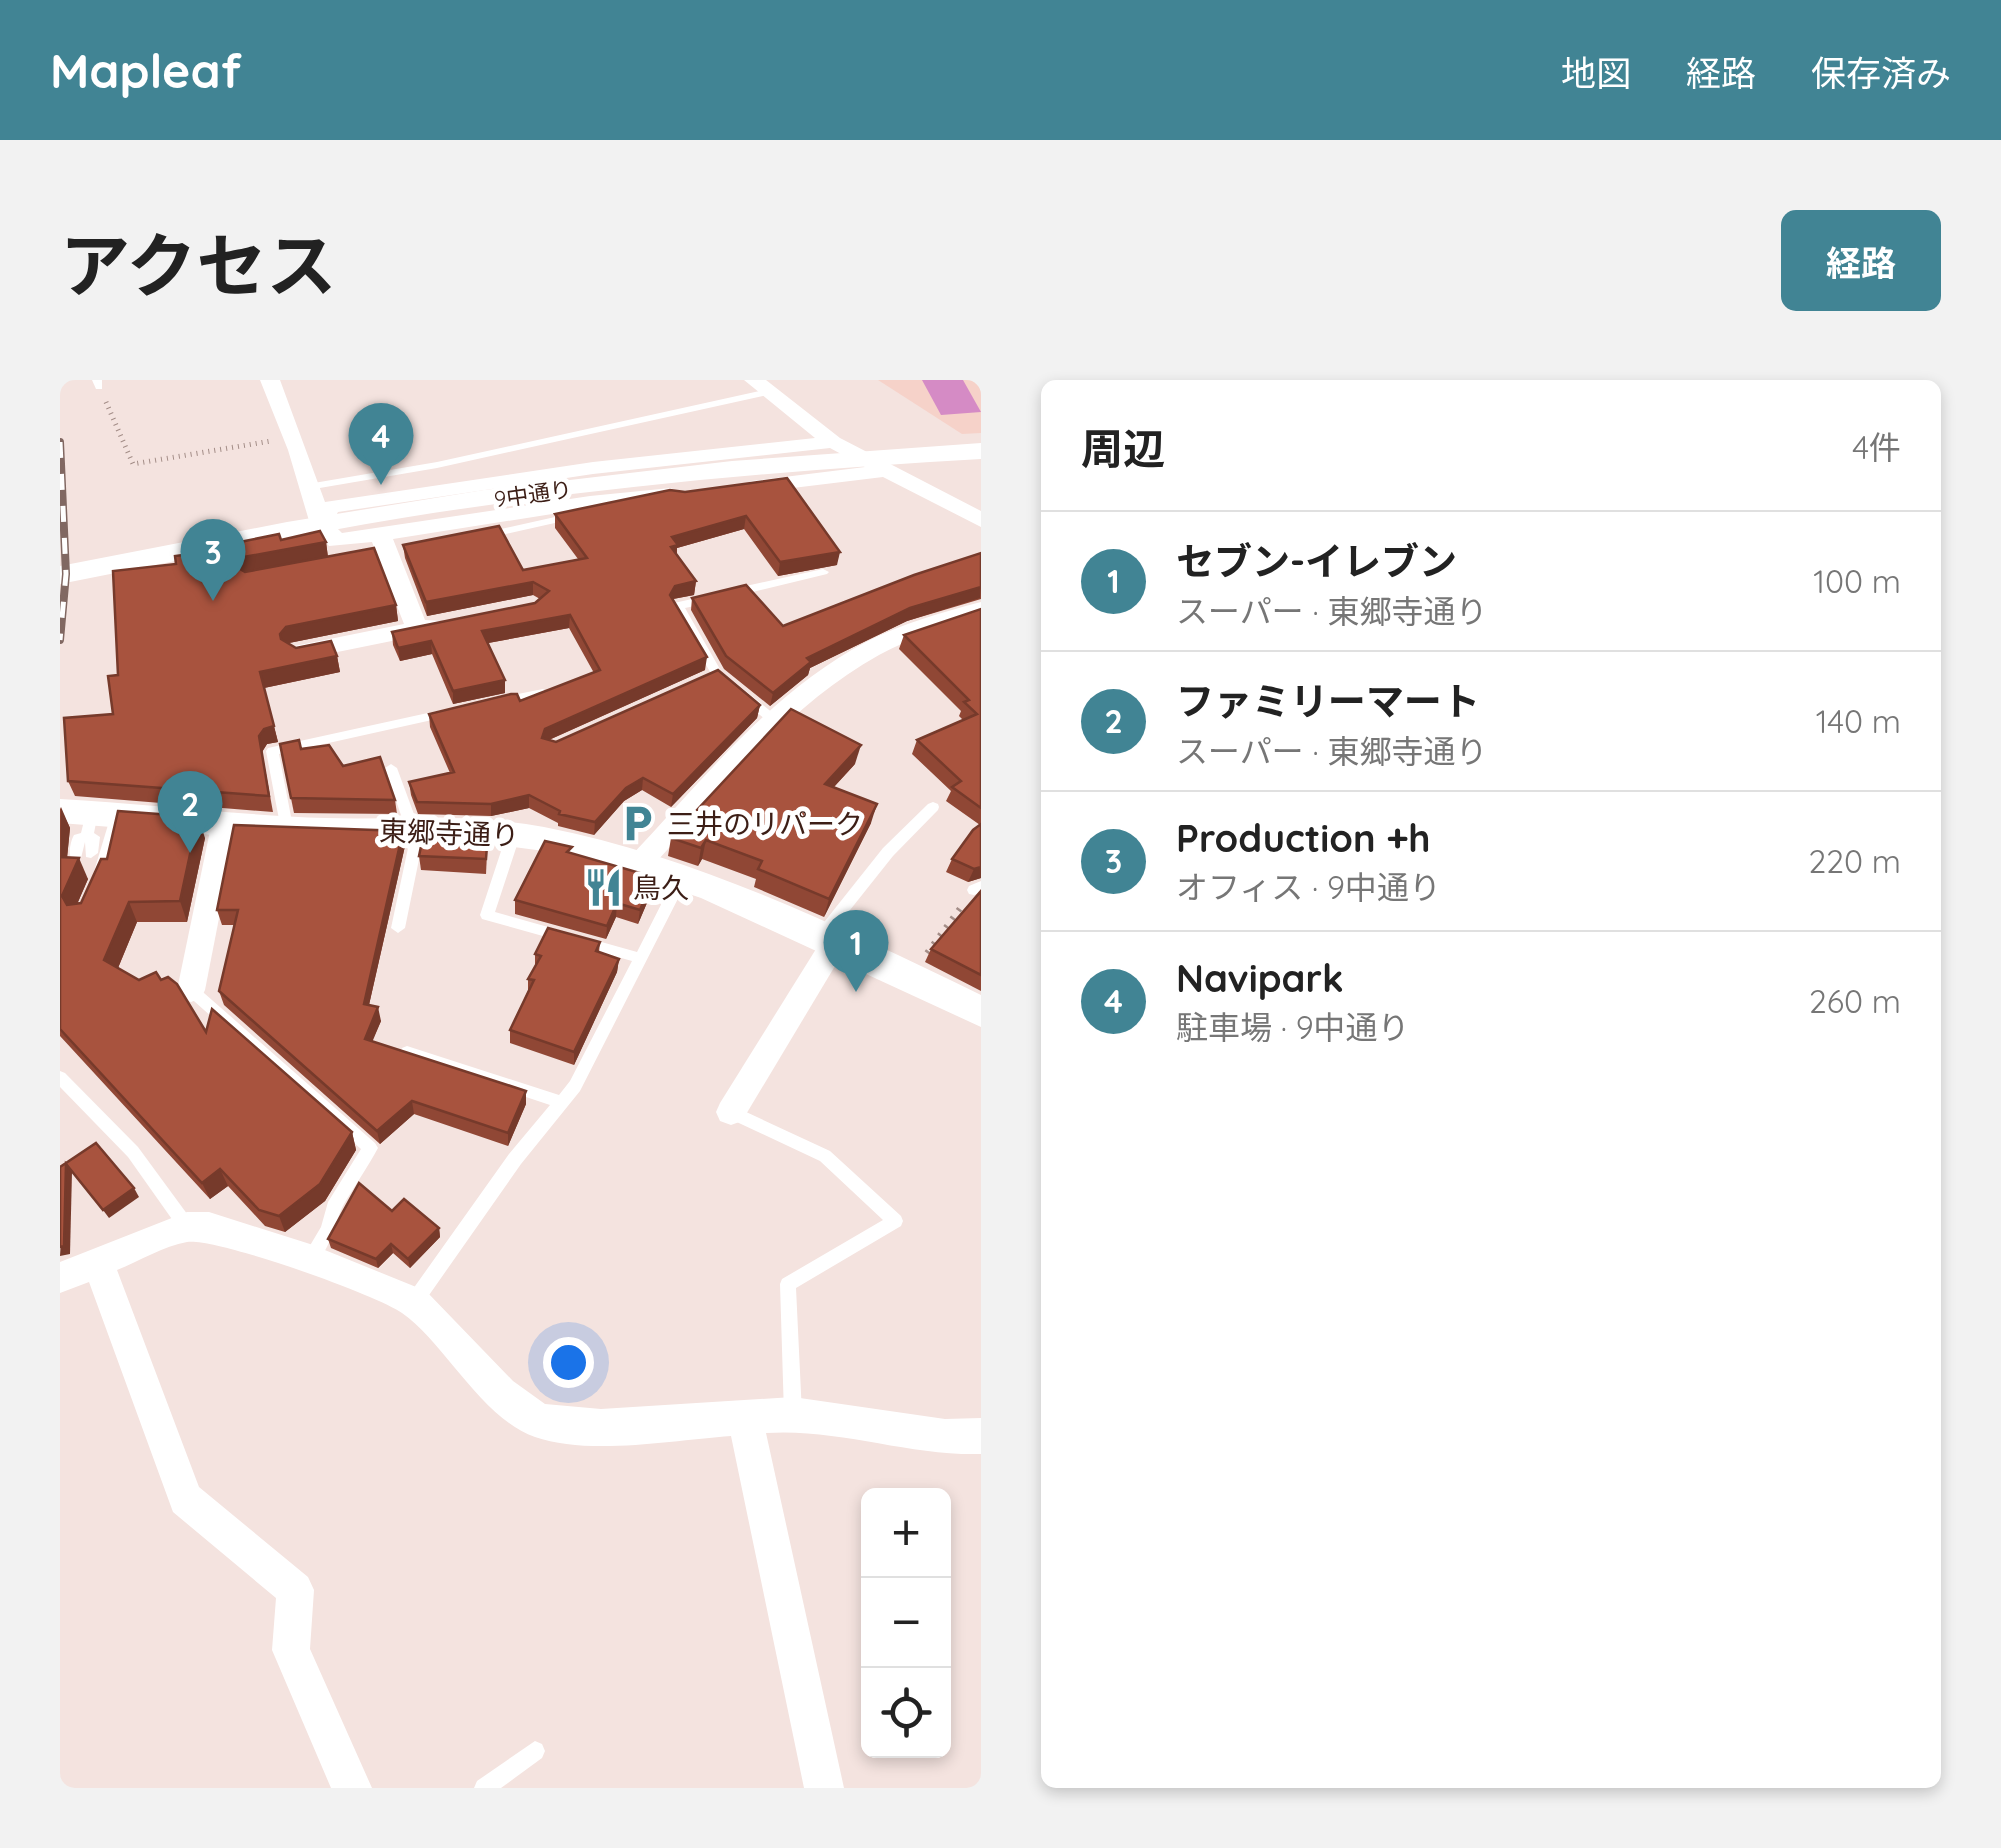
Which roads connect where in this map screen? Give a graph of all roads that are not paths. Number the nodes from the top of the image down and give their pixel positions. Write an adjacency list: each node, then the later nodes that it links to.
1 (270, 380): 6 (street)
2 (761, 386): 3 (street); 6 (lane)
3 (834, 442): 5 (street); 9 (street)
4 (981, 451): 9 (street, 9中通り)
5 (882, 471): 7 (street); 8 (street)
6 (308, 486): 9 (street)
7 (654, 496): 10 (lane); 11 (street)
8 (981, 520)
9 (321, 524): 11 (street); 13 (street, 9中通り)
10 (476, 538)
11 (385, 550): 16 (street)
12 (824, 572): 18 (lane)
13 (60, 576)
14 (981, 610): 23 (street)
15 (456, 621): 16 (street)
16 (417, 629): 17 (street)
17 (298, 652)
18 (717, 674): 19 (lane); 23 (lane)
19 (700, 681)
20 (543, 693): 21 (lane)
21 (488, 704)
22 (470, 708): 28 (lane)
23 (776, 721): 32 (street)
24 (392, 768): 29 (lane)
25 (932, 807): 36 (lane)
26 (84, 818): 27 (street, 東郷寺通り); 31 (lane); 34 (lane)
27 (224, 826): 28 (street, 東郷寺通り); 38 (street)
28 (286, 827): 29 (street, 東郷寺通り)
29 (416, 830): 30 (street, 東郷寺通り); 35 (lane)
30 (514, 833): 32 (street, 東郷寺通り); 37 (lane)
31 (84, 854)
32 (639, 864): 33 (street, 東郷寺通り)
33 (681, 879): 36 (street, 東郷寺通り); 37 (lane)
34 (93, 892)
35 (398, 928)
36 (829, 938): 39 (street, 東郷寺通り); 43 (street)
37 (639, 958): 42 (lane)
38 (191, 990): 45 (lane)
39 (981, 1012)
40 (407, 1052): 42 (lane)
41 (60, 1077): 44 (lane)
42 (562, 1102): 48 (lane)
43 (731, 1112): 49 (lane)
44 (186, 1227): 45 (street); 46 (street)
45 (310, 1260): 48 (street)
46 (98, 1263): 47 (street); 53 (street)
47 (60, 1278)
48 (414, 1302): 50 (street)
49 (794, 1414): 50 (street); 51 (street)
50 (745, 1418): 55 (street)
51 (981, 1436)
52 (534, 1751): 54 (lane)
53 (352, 1788)
54 (484, 1788)
55 (824, 1788)

